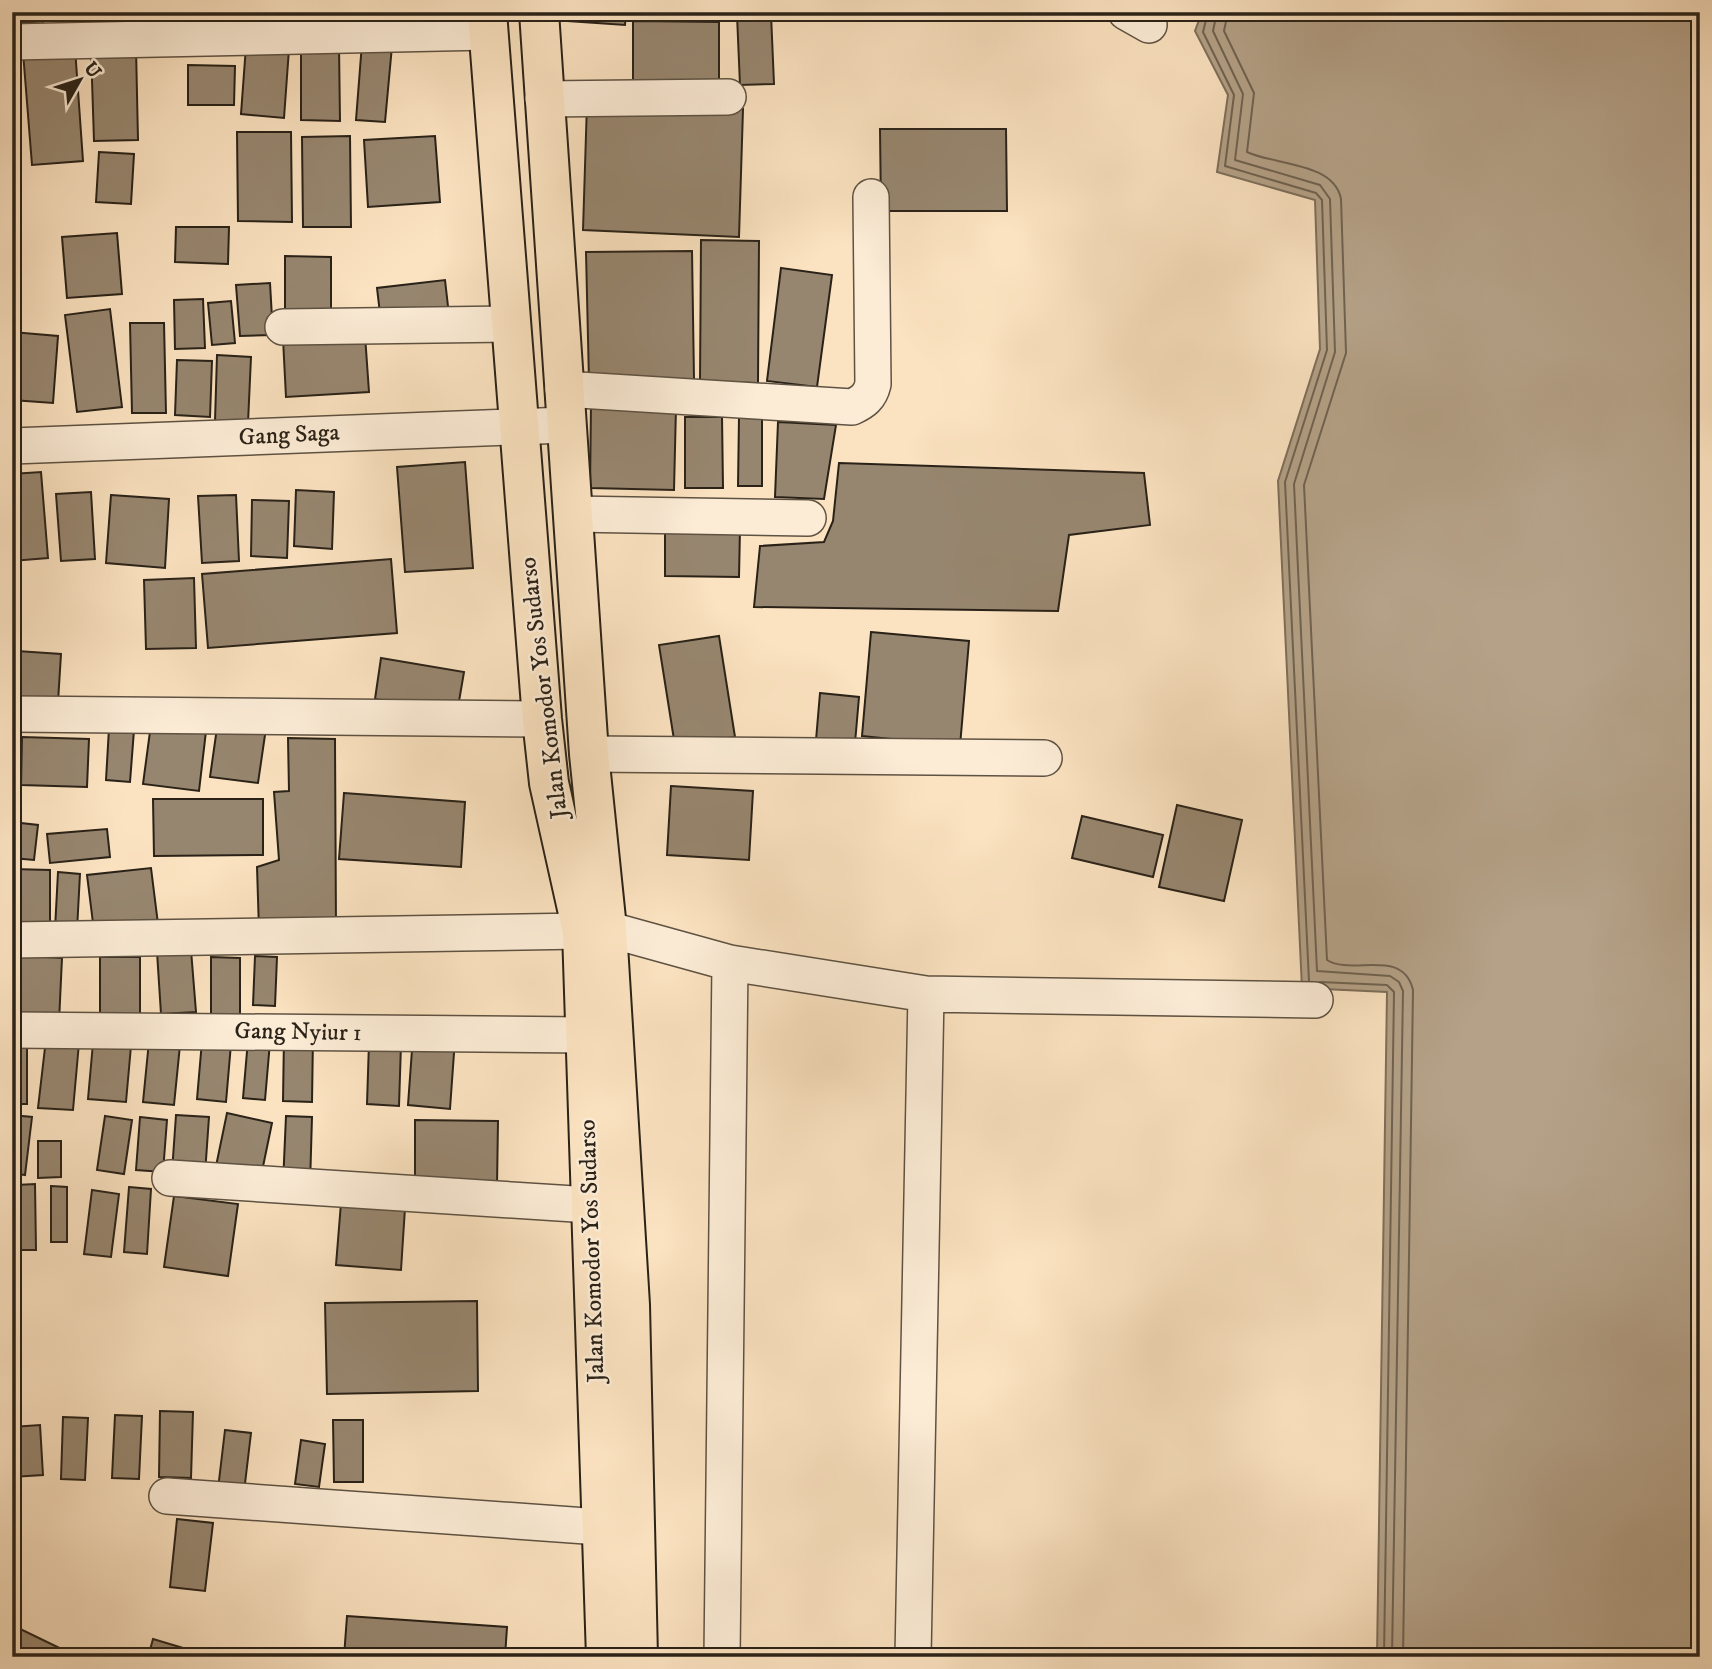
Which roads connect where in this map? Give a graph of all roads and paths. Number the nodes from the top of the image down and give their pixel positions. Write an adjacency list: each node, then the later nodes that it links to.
1 (539, 12): 5 (highway)
2 (488, 22): 3 (street); 7 (highway, Jalan Komodor Yos Sudarso)
3 (12, 42)
4 (728, 97): 5 (street)
5 (543, 99): 9 (highway)
6 (872, 197): 9 (street, Gang Saga)
7 (491, 324): 8 (street); 10 (highway, Jalan Komodor Yos Sudarso)
8 (283, 327)
9 (564, 407): 10 (street, Gang Saga); 12 (highway)
10 (518, 424): 11 (street, Gang Saga); 15 (highway, Jalan Komodor Yos Sudarso)
11 (12, 446)
12 (572, 514): 13 (street); 16 (highway)
13 (808, 518)
14 (12, 714): 15 (street)
15 (542, 719): 18 (highway, Jalan Komodor Yos Sudarso)
16 (589, 754): 17 (street); 18 (highway)
17 (1044, 758)
18 (595, 930): 19 (street); 20 (street); 24 (highway, Jalan Komodor Yos Sudarso); 30 (highway)
19 (12, 940)
20 (730, 963): 21 (street); 31 (street)
21 (926, 994): 22 (street); 32 (street)
22 (1315, 1000)
23 (12, 1030): 24 (street, Gang Nyiur 1)
24 (584, 1035): 26 (highway, Jalan Komodor Yos Sudarso)
25 (170, 1178): 26 (street)
26 (590, 1205): 28 (highway, Jalan Komodor Yos Sudarso)
27 (167, 1496): 28 (street)
28 (600, 1527): 29 (highway, Jalan Komodor Yos Sudarso)
29 (606, 1657)
30 (638, 1657)
31 (722, 1657)
32 (913, 1657)

